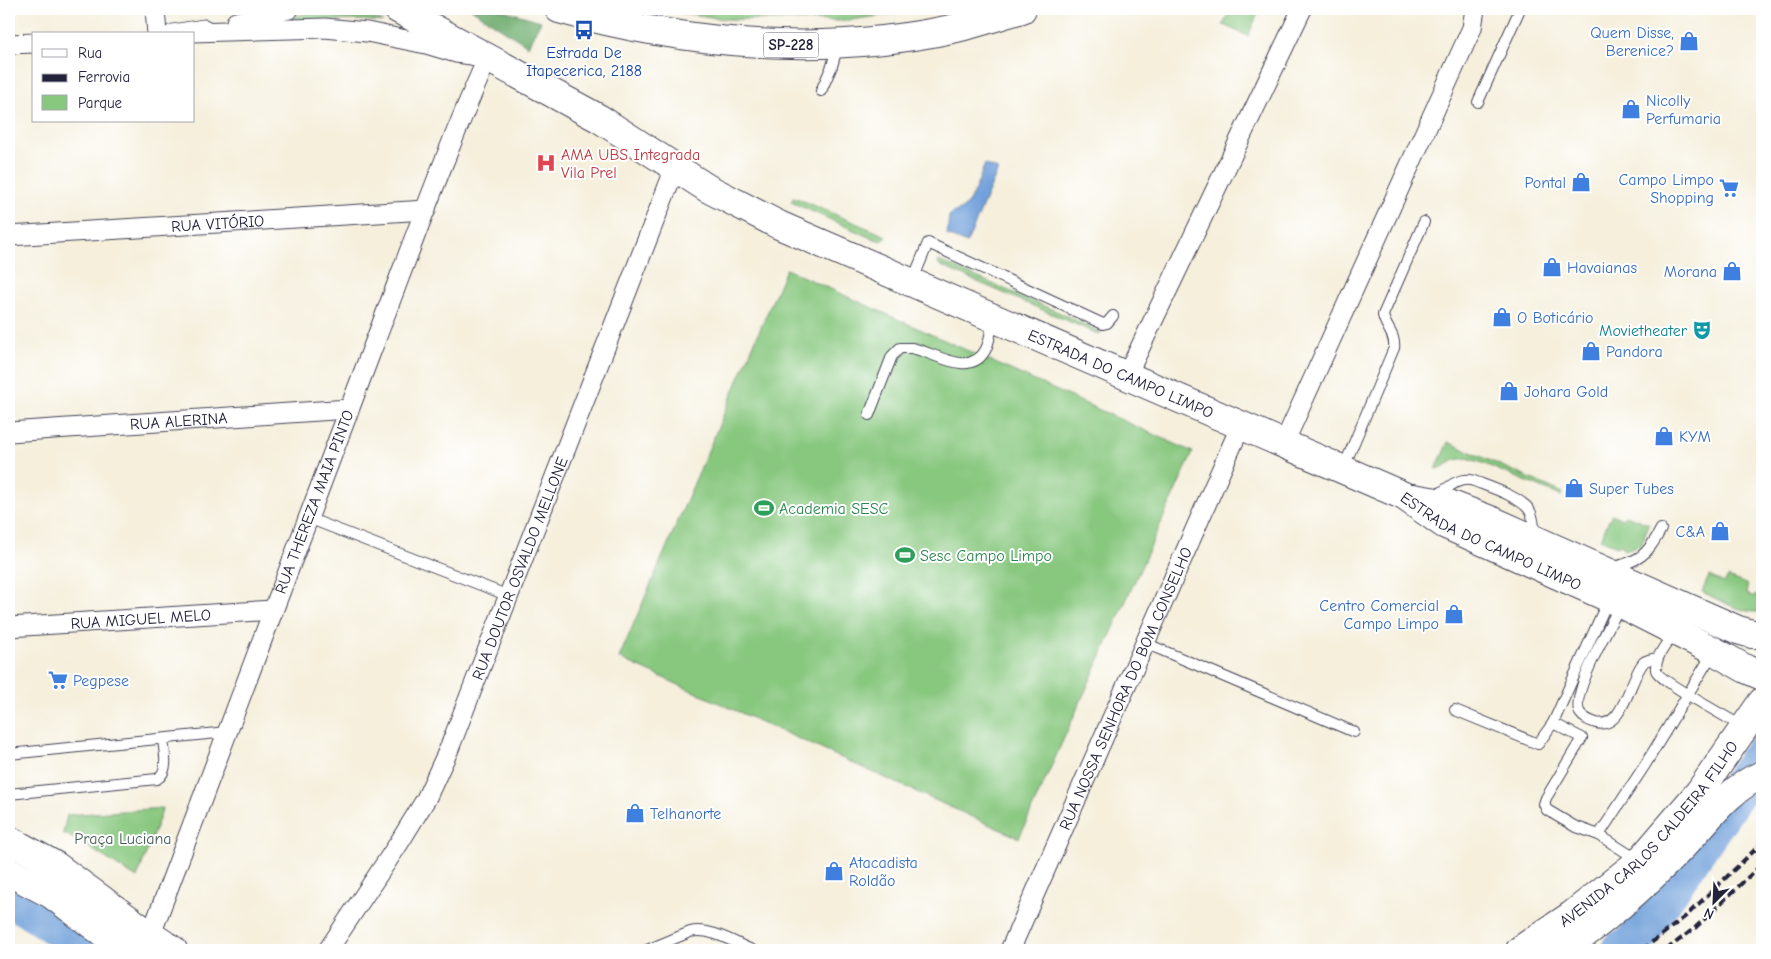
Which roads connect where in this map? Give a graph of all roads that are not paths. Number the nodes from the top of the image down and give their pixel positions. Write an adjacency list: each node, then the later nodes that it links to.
1 (155, 9): 10 (street)
2 (289, 9): 11 (street)
3 (398, 9): 16 (main road, ESTRADA DO CAMPO LIMPO)
4 (437, 9): 16 (main road, ESTRADA DO CAMPO LIMPO)
5 (559, 9): 15 (main road, SP-228)
6 (1022, 9): 15 (main road, SP-228)
7 (1302, 9): 26 (street)
8 (1475, 9): 31 (street)
9 (1520, 9): 18 (lane)
10 (157, 32)
11 (187, 32)
12 (195, 33): 16 (street)
13 (32, 43): 14 (street)
14 (9, 44)
15 (838, 44): 17 (lane)
16 (488, 57): 19 (main road, ESTRADA DO CAMPO LIMPO); 20 (street, RUA THEREZA MAIA PINTO)
17 (820, 91)
18 (1478, 102)
19 (675, 168): 23 (main road, ESTRADA DO CAMPO LIMPO); 37 (street, RUA DOUTOR OSVALDO MELLONE)
20 (426, 210): 22 (street, RUA VITÓRIO); 27 (street, RUA THEREZA MAIA PINTO)
21 (1424, 222): 32 (lane)
22 (9, 236)
23 (912, 283): 24 (lane); 25 (main road, ESTRADA DO CAMPO LIMPO)
24 (1113, 316)
25 (993, 318): 26 (main road, ESTRADA DO CAMPO LIMPO); 28 (lane)
26 (1128, 375): 29 (main road, ESTRADA DO CAMPO LIMPO)
27 (349, 409): 30 (street, RUA ALERINA); 34 (street, RUA THEREZA MAIA PINTO)
28 (869, 414)
29 (1241, 425): 31 (main road, ESTRADA DO CAMPO LIMPO); 43 (street, RUA NOSSA SENHORA DO BOM CONSELHO)
30 (9, 432)
31 (1284, 443): 32 (main road, ESTRADA DO CAMPO LIMPO)
32 (1343, 470): 33 (main road, ESTRADA DO CAMPO LIMPO)
33 (1417, 499): 36 (main road); 38 (main road, ESTRADA DO CAMPO LIMPO)
34 (308, 518): 37 (lane); 39 (street, RUA THEREZA MAIA PINTO)
35 (1661, 529): 36 (lane)
36 (1603, 570): 42 (main road)
37 (509, 596): 65 (street, RUA DOUTOR OSVALDO MELLONE)
38 (1615, 601): 41 (main road, ESTRADA DO CAMPO LIMPO); 45 (lane); 50 (lane)
39 (273, 610): 40 (street, RUA MIGUEL MELO); 52 (street, RUA THEREZA MAIA PINTO)
40 (9, 627)
41 (1676, 631): 44 (main road, ESTRADA DO CAMPO LIMPO); 45 (lane)
42 (1762, 634)
43 (1145, 643): 53 (lane); 68 (street, RUA NOSSA SENHORA DO BOM CONSELHO)
44 (1714, 651): 46 (main road, ESTRADA DO CAMPO LIMPO); 47 (lane)
45 (1658, 658): 47 (lane)
46 (1762, 676)
47 (1688, 694): 51 (lane); 58 (lane)
48 (1762, 702): 51 (main road, AVENIDA CARLOS CALDEIRA FILHO)
49 (1455, 710): 50 (lane)
50 (1553, 723): 58 (lane)
51 (1745, 728): 60 (main road, AVENIDA CARLOS CALDEIRA FILHO)
52 (227, 732): 54 (lane); 62 (street, RUA THEREZA MAIA PINTO)
53 (1354, 732)
54 (163, 738): 55 (lane); 57 (lane)
55 (9, 754)
56 (1762, 775): 70 (main road, AVENIDA CARLOS CALDEIRA FILHO)
57 (9, 794)
58 (1599, 835): 60 (lane)
59 (9, 840): 62 (main road)
60 (1640, 861): 69 (main road, AVENIDA CARLOS CALDEIRA FILHO)
61 (9, 872): 63 (main road)
62 (148, 943): 64 (main road)
63 (126, 950)
64 (174, 950)
65 (328, 950)
66 (647, 950): 67 (lane)
67 (752, 950)
68 (1010, 950)
69 (1520, 950)
70 (1562, 950)

